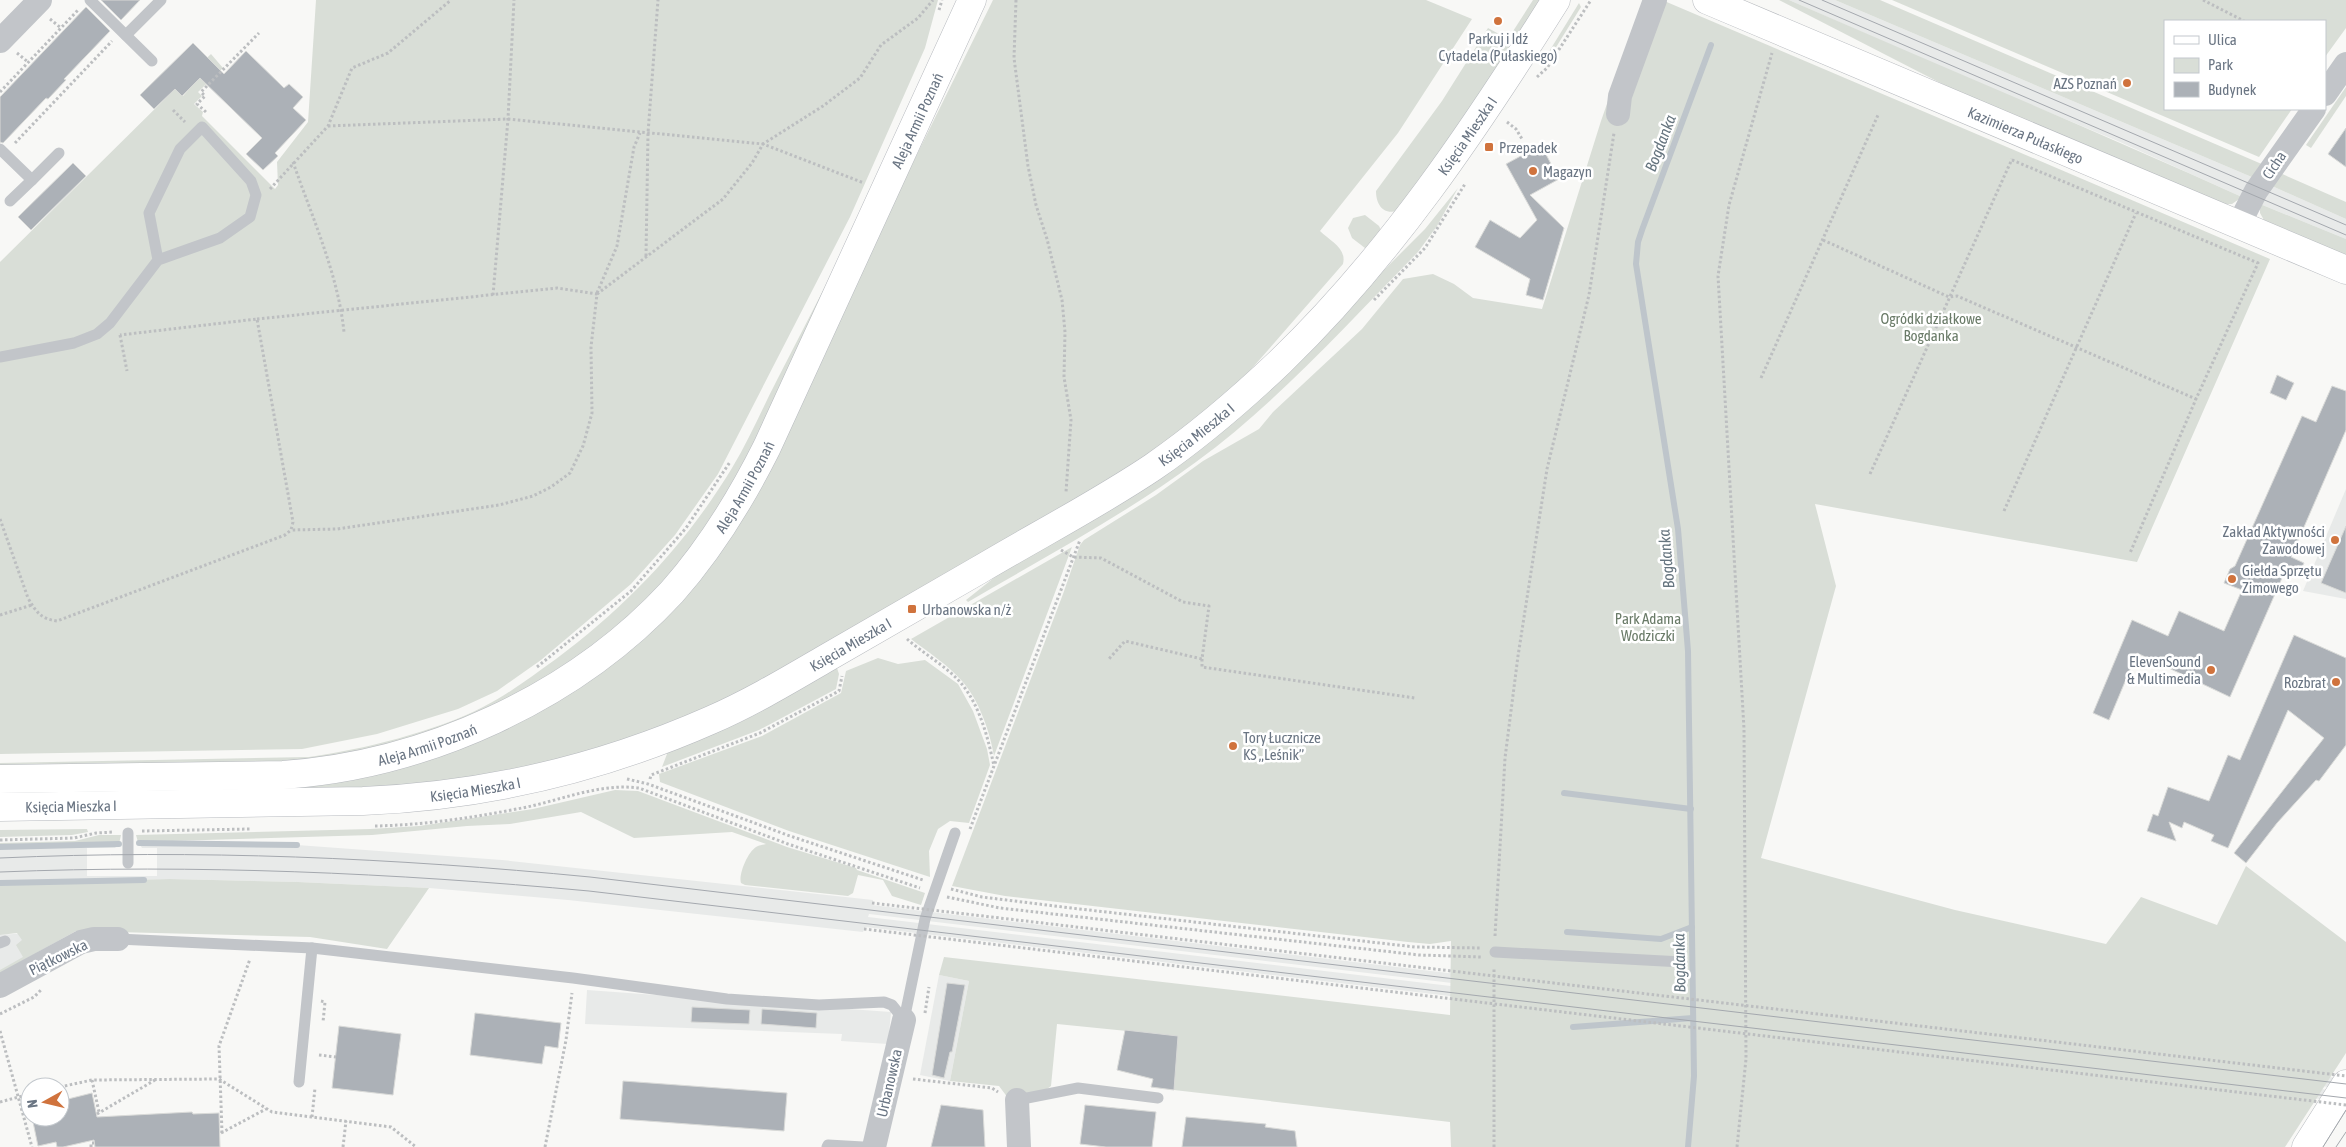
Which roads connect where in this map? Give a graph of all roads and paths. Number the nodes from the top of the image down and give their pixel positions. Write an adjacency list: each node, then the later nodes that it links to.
1 (40, 0): 19 (street)
2 (161, 0): 17 (lane)
3 (451, 0): 33 (path)
4 (514, 0): 30 (path)
5 (658, 0): 35 (path)
6 (933, 0): 37 (path)
7 (942, 0): 15 (path)
8 (972, 0): 83 (street, Aleja Armii Poznań)
9 (1016, 0): 71 (path)
10 (1556, 0): 71 (street, Księcia Mieszka I)
11 (1655, 0): 28 (street)
12 (1707, 0): 48 (street, Kazimierza Pułaskiego)
13 (2203, 0): 16 (path)
14 (86, 4): 17 (lane); 23 (path)
15 (937, 19)
16 (2242, 20)
17 (124, 33): 21 (lane); 38 (path)
18 (259, 33): 27 (path)
19 (0, 41)
20 (1774, 49): 142 (path)
21 (152, 61)
22 (2346, 64): 24 (street)
23 (0, 92)
24 (2326, 93)
25 (174, 110): 32 (path)
26 (2313, 110): 48 (street, Cicha)
27 (206, 112)
28 (1618, 114): 104 (path)
29 (1878, 116): 49 (path)
30 (508, 119): 33 (path); 34 (path); 54 (path)
31 (1507, 122): 36 (path)
32 (186, 123)
33 (328, 126): 42 (path)
34 (640, 133): 35 (path); 53 (path)
35 (648, 134): 37 (path); 50 (path)
36 (1522, 140)
37 (763, 144): 44 (path); 50 (path)
38 (5, 148): 43 (lane)
39 (2016, 151): 41 (path)
40 (59, 153): 43 (lane)
41 (2012, 160): 47 (path); 55 (path)
42 (293, 162): 45 (path); 56 (path)
43 (32, 180): 46 (lane)
44 (869, 185)
45 (268, 191)
46 (10, 201)
47 (2136, 213): 61 (path); 65 (path)
48 (2239, 224): 52 (street, Kazimierza Pułaskiego)
49 (1823, 240): 55 (path); 64 (path)
50 (646, 256): 53 (path)
51 (158, 260): 51 (lane); 58 (lane)
52 (2346, 270)
53 (597, 294): 54 (path); 70 (path)
54 (493, 295): 56 (path)
55 (1949, 296): 61 (path); 67 (path)
56 (342, 312): 57 (path); 59 (path)
57 (257, 319): 60 (path); 70 (path)
58 (110, 323): 60 (path); 62 (lane)
59 (344, 332)
60 (120, 335): 63 (path)
61 (2075, 348): 65 (path); 68 (path)
62 (0, 357)
63 (127, 371)
64 (1762, 378)
65 (2196, 399): 72 (path)
66 (735, 453): 80 (path)
67 (1870, 474)
68 (2004, 511)
69 (0, 519): 74 (path)
70 (291, 530): 74 (path)
71 (1071, 531): 73 (path); 73 (path); 87 (street, Księcia Mieszka I)
72 (2130, 553)
73 (1073, 557): 77 (path); 82 (path)
74 (32, 605): 75 (path)
75 (0, 615)
76 (907, 639): 82 (path)
77 (1202, 659): 78 (path); 81 (path)
78 (1108, 660)
79 (842, 670): 86 (path)
80 (532, 672)
81 (1415, 698)
82 (994, 766): 92 (path)
83 (314, 773): 84 (street, Księcia Mieszka I)
84 (0, 779)
85 (624, 779): 95 (path)
86 (650, 779)
87 (0, 807)
88 (370, 826): 95 (path)
89 (253, 829): 90 (path)
90 (128, 832): 93 (path); 94 (lane)
91 (956, 832): 95 (lane)
92 (968, 833)
93 (0, 840)
94 (128, 863)
95 (940, 890): 97 (path); 104 (path); 104 (path); 109 (lane)
96 (872, 902): 114 (path, bridge)
97 (941, 912)
98 (864, 929): 128 (path, bridge)
99 (938, 929): 101 (path)
100 (118, 940): 102 (lane); 108 (street, Piątkowska)
101 (934, 945)
102 (254, 946): 103 (lane); 116 (path)
103 (312, 948): 106 (lane); 119 (lane)
104 (1494, 954): 105 (lane); 141 (path)
105 (1682, 962)
106 (574, 978): 109 (lane); 136 (path)
107 (929, 984): 109 (path)
108 (0, 986)
109 (915, 1017): 139 (street, Urbanowska)
110 (0, 1031): 124 (path)
111 (319, 1055): 112 (path)
112 (336, 1057)
113 (915, 1070): 117 (path)
114 (2346, 1076)
115 (155, 1079): 116 (path); 118 (path); 118 (path)
116 (219, 1079): 129 (path); 129 (path)
117 (913, 1079): 122 (path); 123 (path)
118 (92, 1080): 121 (path)
119 (299, 1082)
120 (2346, 1084): 143 (street)
121 (70, 1085)
122 (911, 1088)
123 (992, 1088)
124 (18, 1096): 127 (path); 132 (path)
125 (1158, 1098): 126 (lane)
126 (1017, 1100): 140 (street)
127 (0, 1102)
128 (2346, 1105)
129 (267, 1109): 130 (path)
130 (346, 1121): 134 (path); 135 (path)
131 (94, 1143): 133 (path)
132 (32, 1147)
133 (91, 1147)
134 (343, 1147)
135 (416, 1147)
136 (544, 1147)
137 (827, 1147): 138 (lane)
138 (863, 1147)
139 (874, 1147)
140 (1019, 1147)
141 (1494, 1147)
142 (1737, 1147)
143 (2306, 1147)

